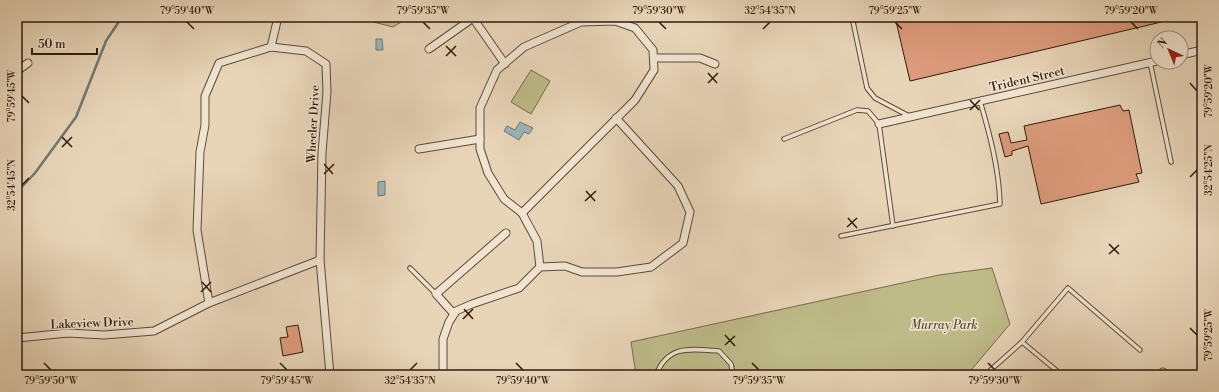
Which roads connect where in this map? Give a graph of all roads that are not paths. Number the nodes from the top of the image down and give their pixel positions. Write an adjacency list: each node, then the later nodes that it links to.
1 (278, 17): 5 (street)
2 (852, 17): 17 (lane)
3 (473, 18): 6 (street); 12 (street)
4 (589, 19): 9 (street); 12 (street)
5 (271, 47): 28 (street, Wheeler Drive); 32 (street, Wheeler Drive)
6 (429, 49)
7 (1202, 50): 8 (street)
8 (1189, 53)
9 (654, 58): 13 (street); 18 (street)
10 (28, 63): 15 (street)
11 (1149, 63): 16 (street, Trident Street)
12 (505, 64): 20 (street)
13 (715, 64)
14 (1155, 70): 23 (lane)
15 (17, 71)
16 (980, 101): 17 (street, Trident Street); 25 (lane)
17 (910, 117): 19 (street, Trident Street)
18 (616, 118): 24 (street); 29 (street)
19 (879, 124): 21 (lane); 25 (lane)
20 (480, 139): 22 (street); 24 (street)
21 (784, 139)
22 (419, 149)
23 (1171, 162)
24 (522, 213): 29 (street)
25 (893, 226): 27 (lane)
26 (506, 233): 31 (street)
27 (841, 236)
28 (320, 260): 32 (street, Lakeview Drive); 37 (street, Wheeler Drive)
29 (540, 267): 33 (street)
30 (410, 268): 31 (lane)
31 (436, 294): 33 (street)
32 (209, 304): 34 (street, Lakeview Drive)
33 (454, 314): 38 (street)
34 (17, 338)
35 (1022, 342): 36 (lane); 41 (lane); 42 (lane)
36 (1140, 350)
37 (330, 375)
38 (443, 375)
39 (656, 375): 40 (lane)
40 (733, 375)
41 (985, 375)
42 (1062, 375)

